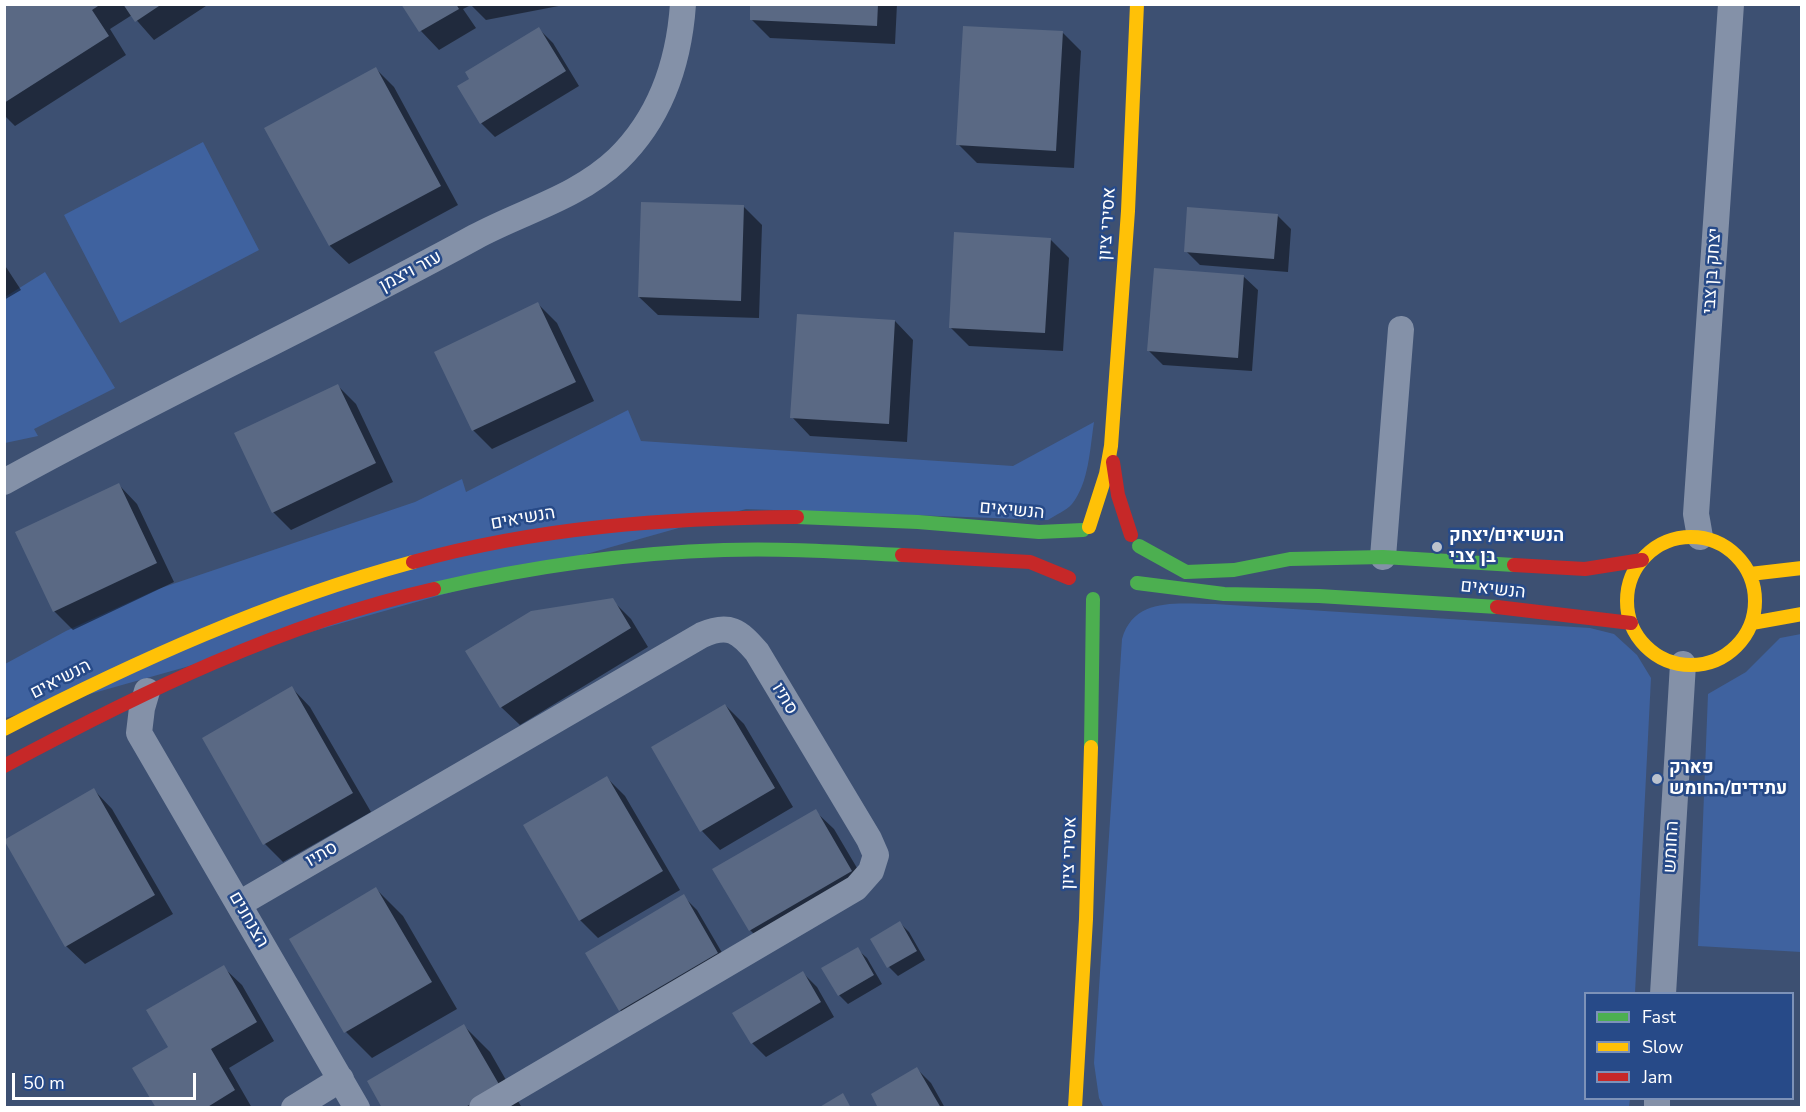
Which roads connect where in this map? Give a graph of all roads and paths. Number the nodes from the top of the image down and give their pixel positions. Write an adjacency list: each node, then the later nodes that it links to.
1 (682, 4): 6 (street, עזר ויצמן)
2 (1137, 4): 5 (street, אסירי ציון)
3 (1731, 4): 10 (street, יצחק בן צבי)
4 (1401, 330): 12 (street)
5 (1111, 446): 9 (street, אסירי ציון); 11 (street, אסירי ציון)
6 (48, 459): 7 (street, עזר ויצמן); 8 (street, עזר ויצמן)
7 (4, 469)
8 (4, 482)
9 (1096, 527): 11 (street, הנשיאים); 17 (street, אסירי ציון); 24 (street, הנשיאים)
10 (1700, 537): 13 (street); 15 (street)
11 (1135, 541): 12 (street, הנשיאים); 16 (street, אסירי ציון)
12 (1383, 557): 13 (street, הנשיאים)
13 (1641, 560): 19 (street)
14 (1802, 568): 15 (street)
15 (1750, 574): 20 (street)
16 (1137, 578): 19 (street, הנשיאים)
17 (1085, 592): 22 (street); 33 (street, אסירי ציון)
18 (1802, 614): 20 (street)
19 (1631, 623): 21 (street)
20 (1752, 623): 21 (street)
21 (1683, 664): 28 (street, החומש)
22 (147, 691): 23 (street); 25 (street)
23 (93, 719): 25 (street); 26 (street)
24 (4, 729)
25 (139, 733): 27 (street, הצנחנים)
26 (4, 766)
27 (239, 904): 29 (street, הצנחנים); 32 (street, סתיו)
28 (1663, 992)
29 (340, 1079): 30 (street); 31 (street, הצנחנים)
30 (294, 1107)
31 (357, 1107)
32 (482, 1107)
33 (1076, 1107)

